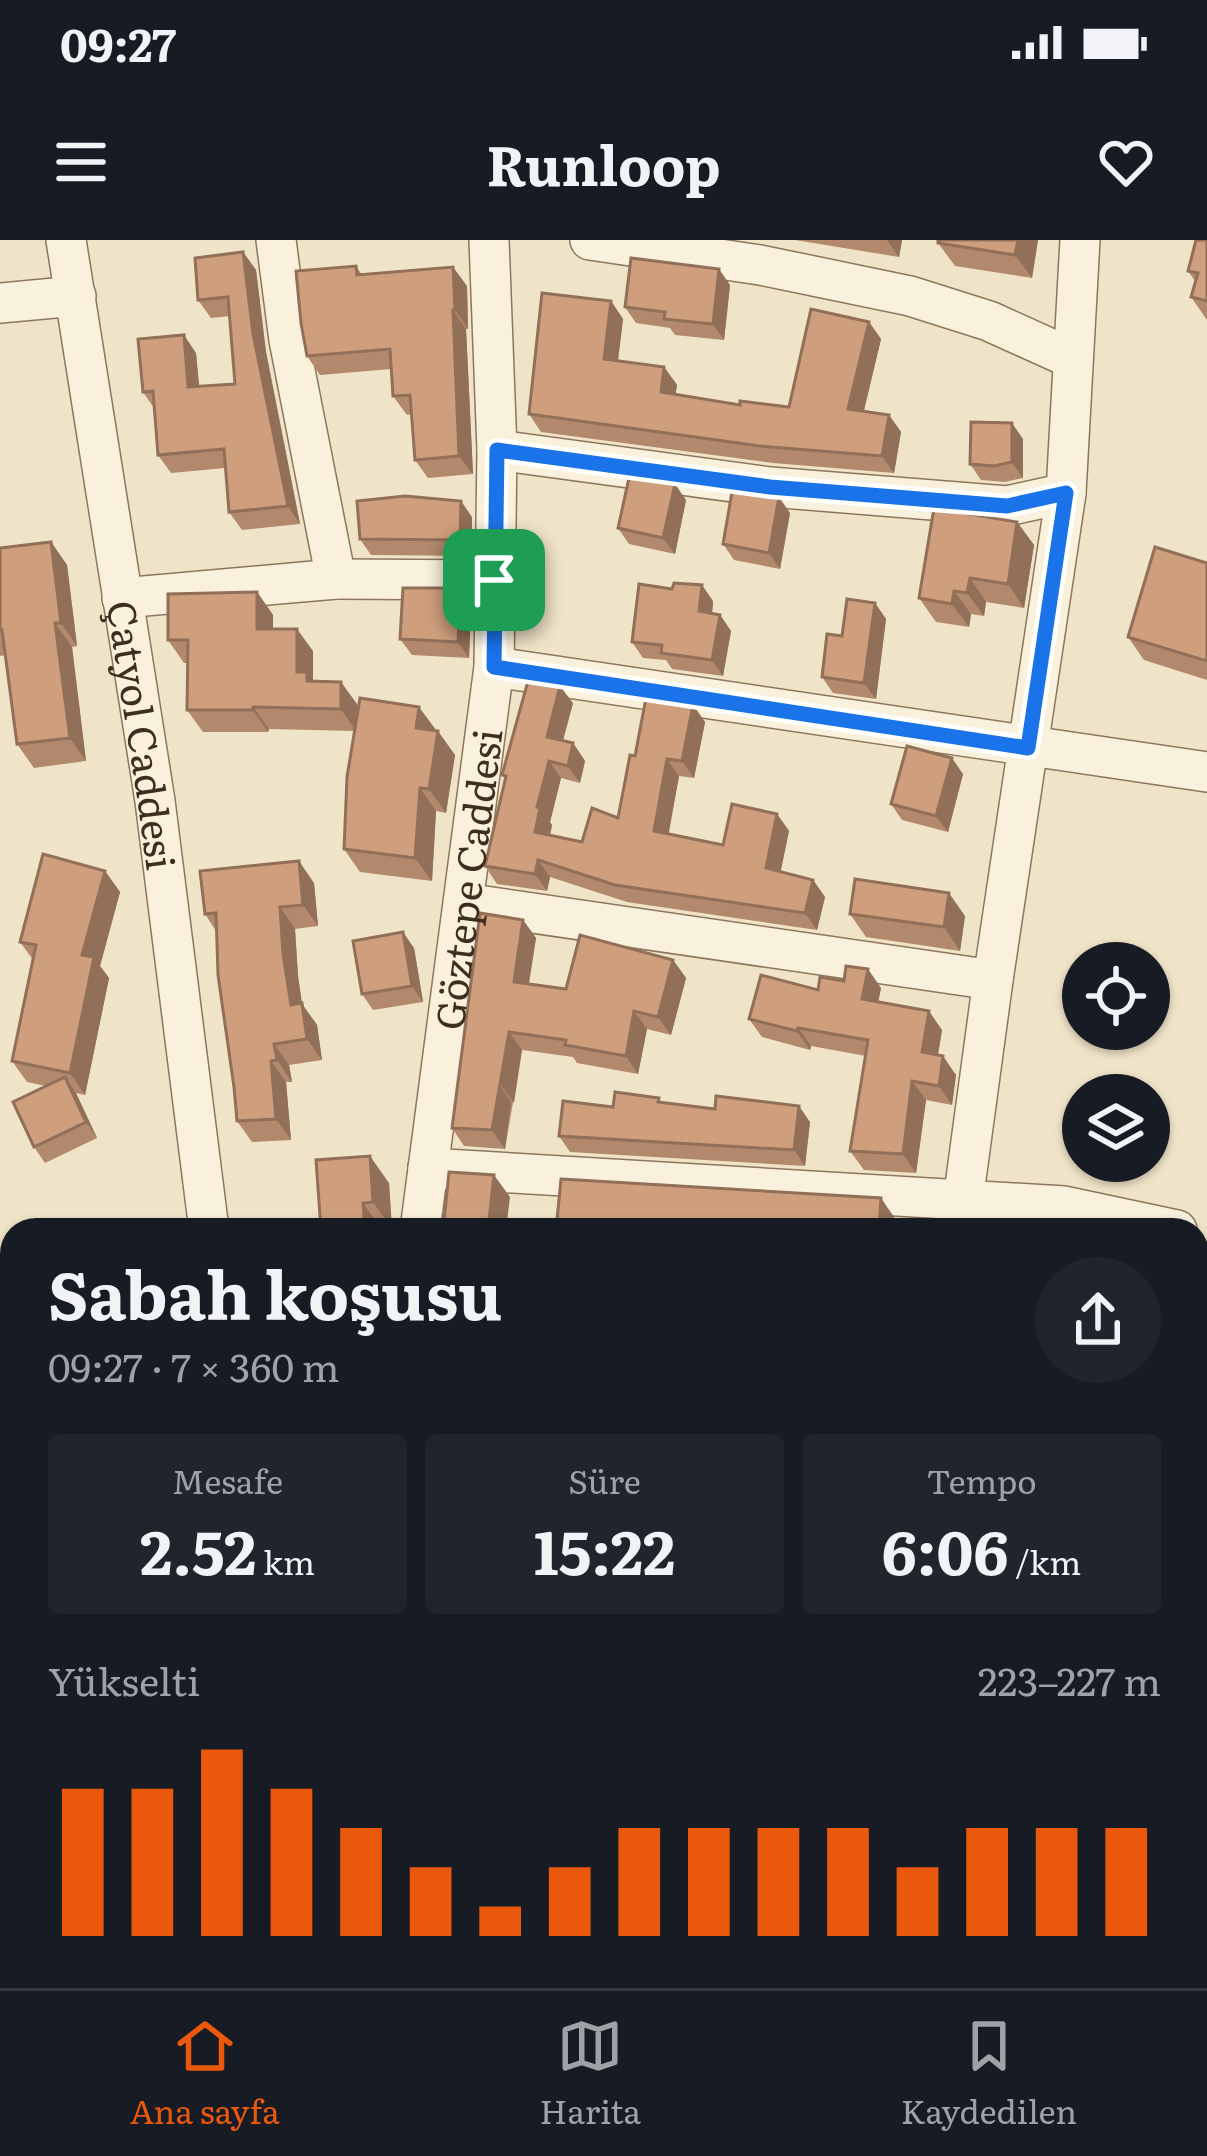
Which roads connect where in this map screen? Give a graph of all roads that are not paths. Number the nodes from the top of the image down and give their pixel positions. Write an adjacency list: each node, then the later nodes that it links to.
1 (65, 240): 6 (street, Çatyol Caddesi)
2 (276, 240): 11 (street)
3 (489, 240): 9 (street, Göztepe Caddesi)
4 (590, 240): 8 (street)
5 (1079, 240): 8 (street)
6 (76, 296): 7 (street); 13 (street, Çatyol Caddesi)
7 (0, 303)
8 (1073, 359): 10 (street)
9 (497, 450): 10 (street); 12 (street, Göztepe Caddesi)
10 (1066, 493): 15 (street)
11 (336, 579): 12 (street); 13 (street)
12 (494, 580): 14 (street, Göztepe Caddesi)
13 (122, 598): 21 (street, Çatyol Caddesi)
14 (494, 667): 15 (street); 17 (street, Göztepe Caddesi)
15 (1028, 748): 16 (street); 18 (street)
16 (1207, 772)
17 (464, 903): 18 (street); 19 (street, Göztepe Caddesi)
18 (993, 980): 20 (street)
19 (428, 1168): 20 (street); 22 (street, Göztepe Caddesi)
20 (961, 1214): 23 (street)
21 (207, 1218)
22 (422, 1218)
23 (1120, 1218)

